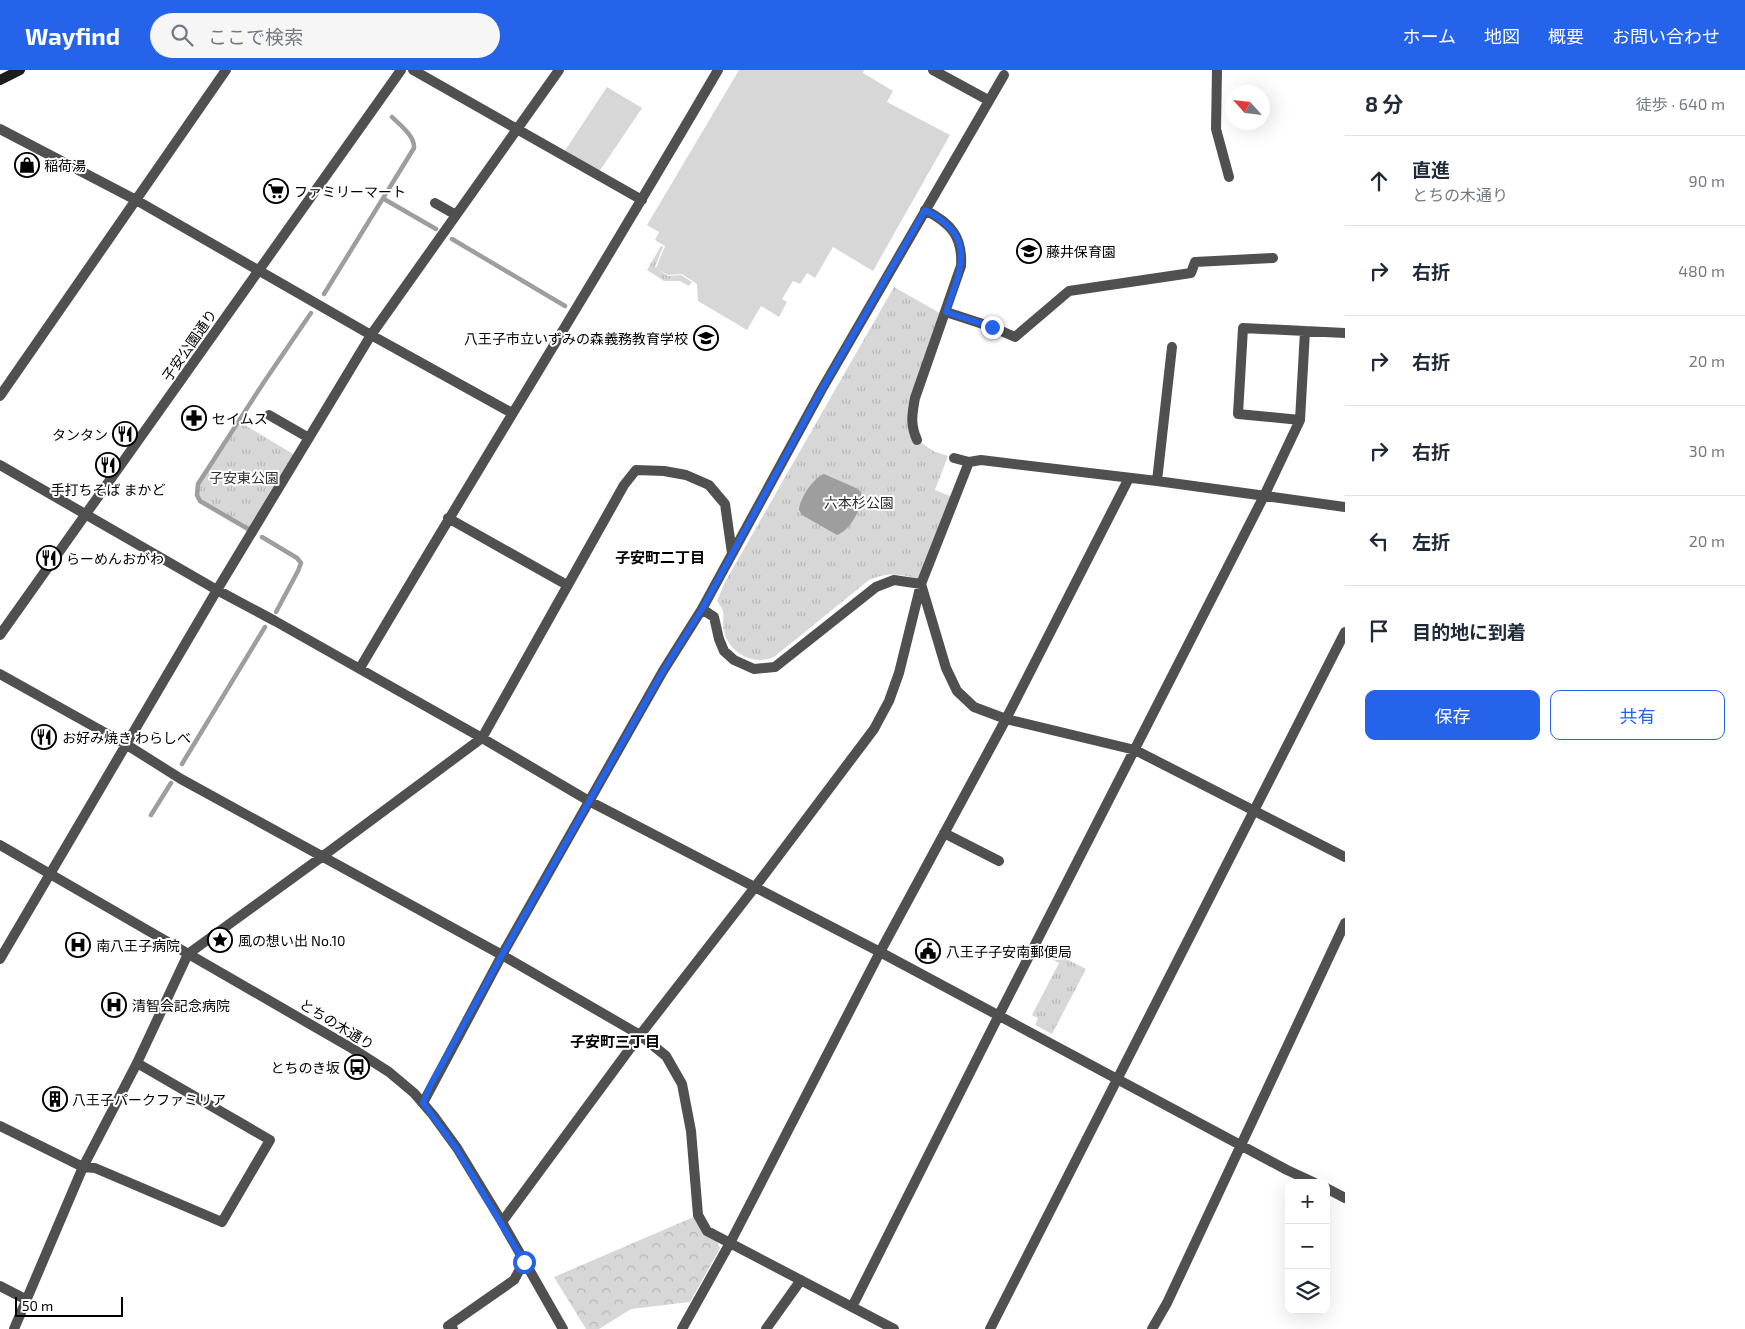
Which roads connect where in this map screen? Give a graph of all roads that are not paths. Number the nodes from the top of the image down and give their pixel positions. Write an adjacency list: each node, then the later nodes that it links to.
1 (20, 70): 10 (main road)
2 (226, 70): 15 (street)
3 (400, 70): 21 (street, 子安公園通り)
4 (413, 70): 13 (street)
5 (559, 70): 13 (street)
6 (718, 70): 16 (street)
7 (933, 70): 11 (street)
8 (1217, 70): 14 (street)
9 (1004, 75): 11 (street)
10 (0, 80)
11 (988, 100): 18 (street)
12 (0, 129): 15 (street)
13 (517, 130): 16 (street); 19 (street)
14 (1229, 177)
15 (136, 200): 21 (street); 27 (street)
16 (642, 200): 28 (street)
17 (436, 203): 19 (street)
18 (925, 210): 22 (street); 42 (street)
19 (456, 214): 25 (street)
20 (1273, 258): 22 (street)
21 (259, 271): 25 (street); 40 (street, 子安公園通り)
22 (946, 312): 32 (street)
23 (1305, 331): 24 (street); 30 (street); 30 (street)
24 (1345, 333)
25 (371, 335): 28 (street); 31 (street)
26 (1172, 348): 37 (street)
27 (0, 396)
28 (512, 413): 41 (street)
29 (269, 415): 31 (street)
30 (1300, 420): 38 (street)
31 (309, 438): 45 (street)
32 (917, 440)
33 (954, 458): 34 (street)
34 (969, 462): 36 (street); 43 (street)
35 (0, 465): 40 (street)
36 (1130, 478): 37 (street); 51 (street)
37 (1157, 481): 38 (street)
38 (1264, 496): 39 (street); 54 (street)
39 (1345, 507)
40 (86, 513): 45 (street); 48 (street, 子安公園通り)
41 (448, 518): 44 (street); 49 (street)
42 (732, 553): 44 (street); 46 (street)
43 (921, 584): 46 (street); 51 (street); 63 (street)
44 (567, 585): 52 (street)
45 (217, 590): 49 (street); 53 (street)
46 (702, 609): 55 (street)
47 (1345, 632): 56 (street)
48 (0, 635)
49 (360, 668): 52 (street)
50 (0, 674): 53 (street)
51 (1006, 719): 54 (street); 57 (street)
52 (482, 738): 55 (street); 59 (street)
53 (127, 745): 59 (street); 62 (street)
54 (1135, 750): 56 (street); 69 (street)
55 (589, 801): 63 (street); 67 (street)
56 (1254, 811): 60 (street); 72 (street)
57 (944, 833): 61 (street); 65 (street)
58 (0, 845): 62 (street, とちの木通り)
59 (324, 856): 66 (street); 67 (street)
60 (1345, 857)
61 (999, 861)
62 (50, 874): 66 (street, とちの木通り); 68 (street)
63 (755, 887): 65 (street); 70 (street)
64 (1345, 923): 75 (street)
65 (880, 952): 69 (street); 81 (street)
66 (188, 954): 71 (street); 73 (street, とちの木通り)
67 (502, 955): 70 (street); 73 (street)
68 (0, 959)
69 (999, 1015): 72 (street); 86 (street)
70 (640, 1035): 80 (street); 81 (street)
71 (137, 1064): 76 (street); 76 (street)
72 (1118, 1078): 75 (street); 93 (street)
73 (423, 1103): 80 (street, とちの木通り)
74 (0, 1126): 76 (street)
75 (1242, 1146): 77 (street); 94 (street)
76 (83, 1167): 85 (street)
77 (1307, 1179)
78 (1330, 1190): 79 (street)
79 (1345, 1198)
80 (502, 1222): 82 (street, とちの木通り)
81 (730, 1243): 83 (street); 90 (street)
82 (524, 1262): 88 (street); 89 (street, とちの木通り)
83 (801, 1280): 86 (street); 91 (street)
84 (0, 1286): 85 (street)
85 (27, 1300): 87 (street)
86 (852, 1307): 92 (street)
87 (14, 1329)
88 (453, 1329)
89 (564, 1329)
90 (682, 1329)
91 (766, 1329)
92 (894, 1329)
93 (990, 1329)
94 (1152, 1329)

